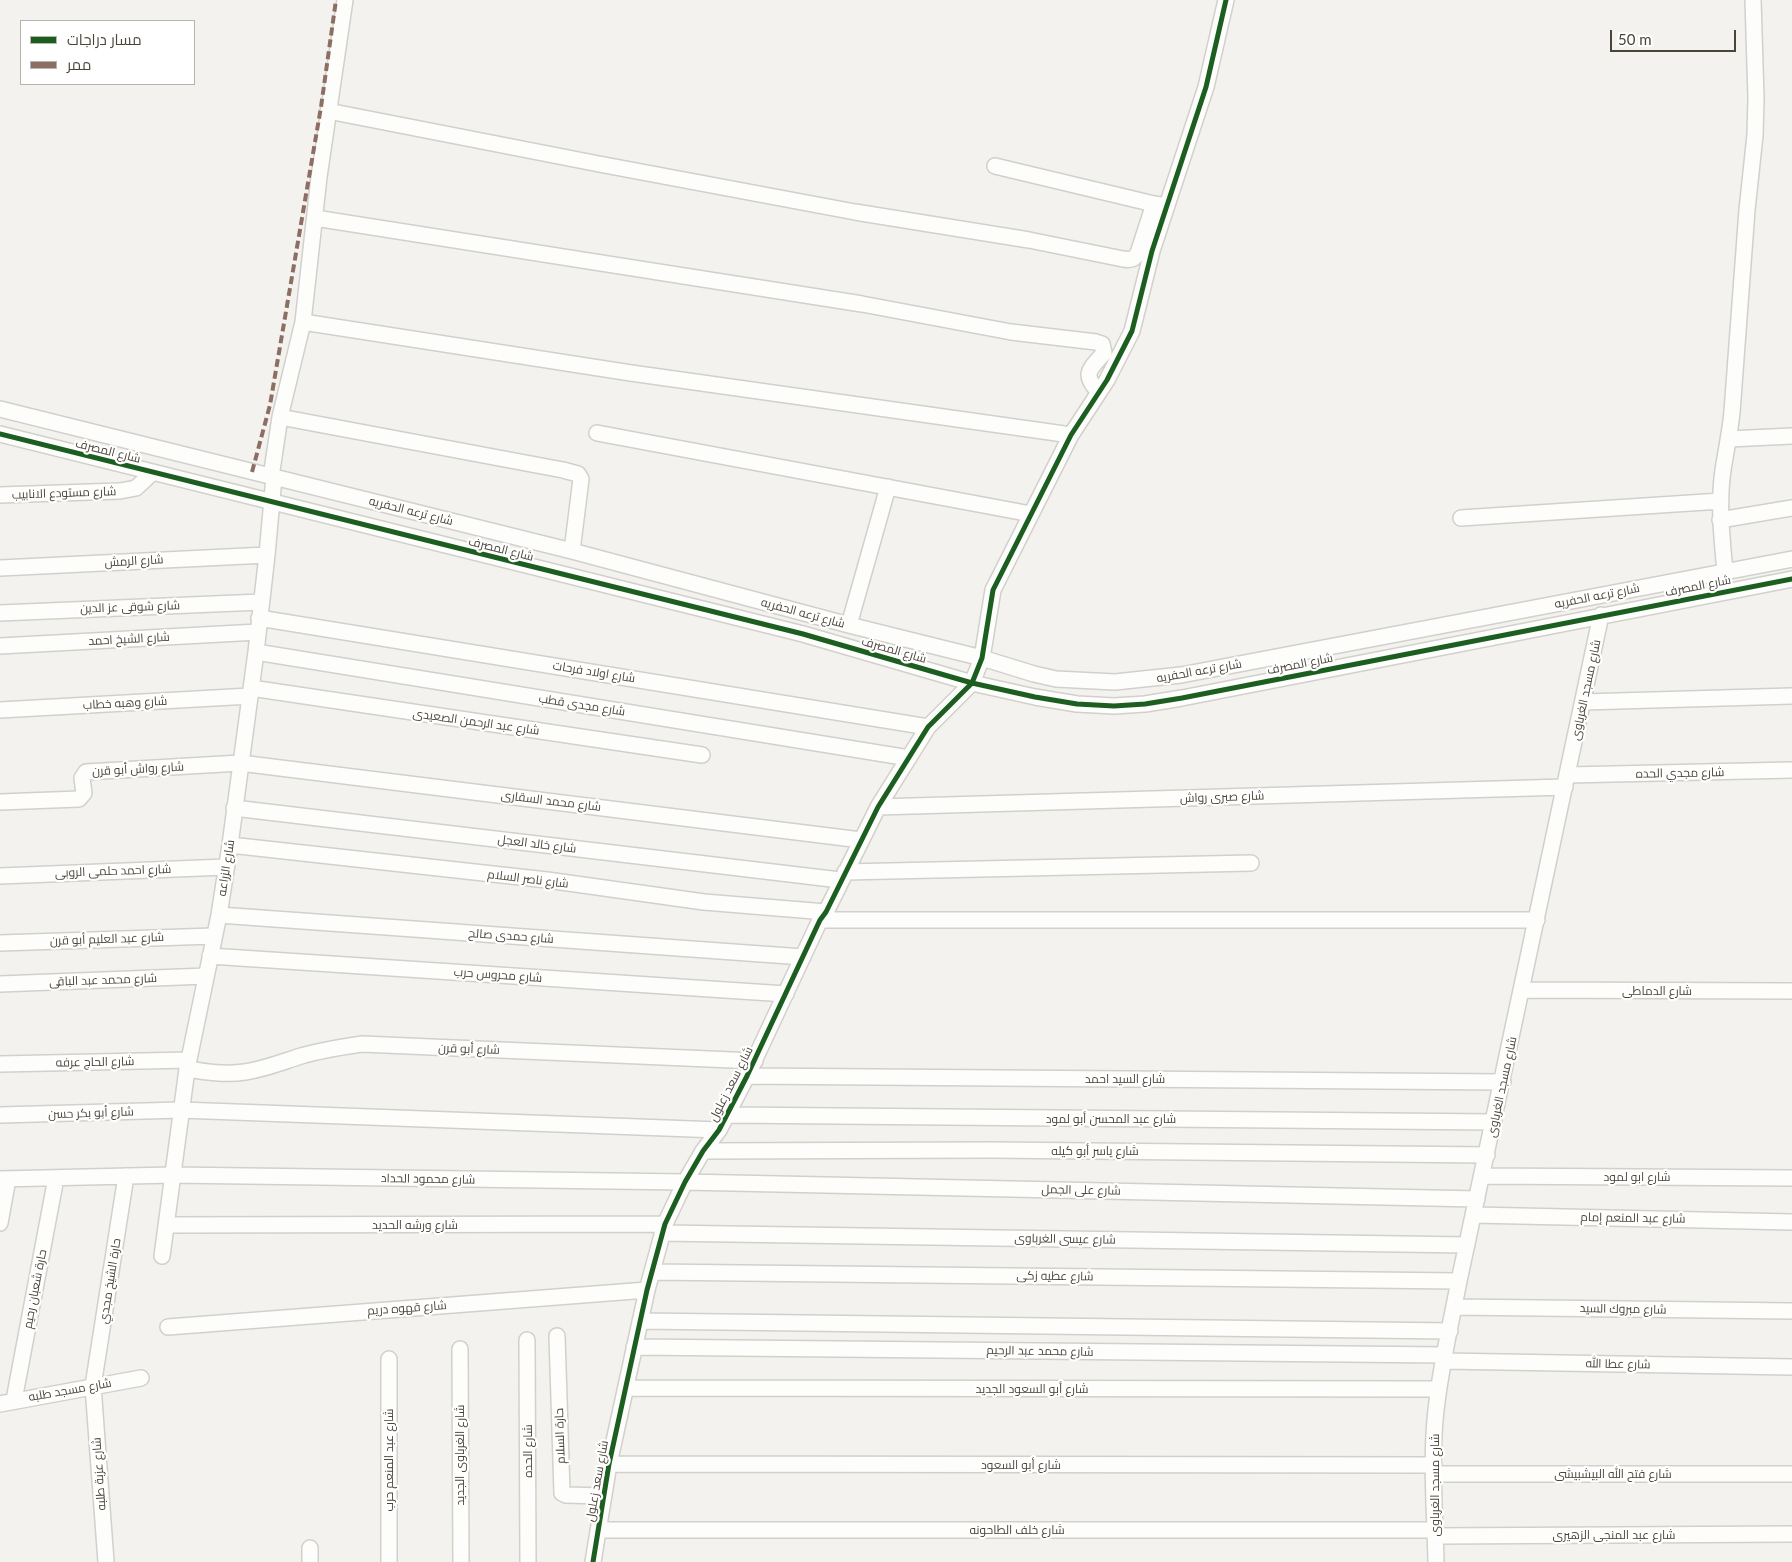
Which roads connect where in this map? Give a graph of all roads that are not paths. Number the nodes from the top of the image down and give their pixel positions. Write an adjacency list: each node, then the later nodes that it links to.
1 (345, 0): 4 (street, شارع الزراعه)
2 (1226, 0): 6 (street)
3 (1753, 0): 16 (street)
4 (328, 111): 6 (street); 7 (street, شارع الزراعه)
5 (996, 166): 6 (street)
6 (1161, 205): 9 (street)
7 (314, 218): 8 (street, شارع الزراعه); 9 (street)
8 (303, 322): 11 (street, شارع الزراعه); 14 (street)
9 (1099, 392): 14 (street)
10 (0, 409): 18 (street, شارع ترعه الحفريه)
11 (280, 417): 18 (street, شارع الزراعه); 27 (street)
12 (0, 434): 17 (street, شارع المصرف)
13 (596, 434): 19 (street)
14 (1071, 435): 24 (street)
15 (1792, 436): 16 (street)
16 (1730, 439): 21 (street)
17 (152, 473): 20 (street, شارع مستودع الانابيب); 22 (street, شارع المصرف)
18 (273, 477): 22 (street, شارع الزراعه); 27 (street, شارع ترعه الحفريه)
19 (888, 487): 24 (street); 37 (street)
20 (0, 495)
21 (1721, 502): 25 (street); 26 (street)
22 (272, 503): 28 (street, شارع الزراعه); 41 (street, شارع المصرف)
23 (1792, 508): 26 (street)
24 (1031, 514): 40 (street)
25 (1461, 518)
26 (1720, 520): 31 (street)
27 (572, 552): 37 (street, شارع ترعه الحفريه)
28 (267, 555): 30 (street, شارع الرمش); 33 (street, شارع الزراعه)
29 (1792, 559): 31 (street, شارع ترعه الحفريه)
30 (0, 568)
31 (1725, 572): 40 (street, شارع ترعه الحفريه)
32 (1792, 579): 35 (street, شارع المصرف)
33 (261, 602): 34 (street, شارع شوقى عز الدين); 36 (street, شارع الزراعه)
34 (0, 613)
35 (1602, 615): 41 (street, شارع المصرف); 44 (street, شارع مسجد الغرباوى)
36 (259, 625): 38 (street, شارع الشيخ احمد); 39 (street, شارع الزراعه); 46 (street, شارع اولاد فرحات)
37 (848, 625): 40 (street, شارع ترعه الحفريه)
38 (0, 646)
39 (256, 652): 42 (street, شارع الزراعه); 48 (street, شارع مجدى قطب)
40 (982, 658): 41 (street)
41 (972, 683): 46 (street, شارع سعد زعلول)
42 (250, 692): 45 (street, شارع وهبه خطاب); 47 (street, شارع عبد الرحمن الصعيدى); 49 (street, شارع الزراعه)
43 (1792, 696): 44 (street)
44 (1583, 702): 51 (street, شارع مسجد الغرباوى)
45 (0, 710)
46 (928, 727): 48 (street, شارع سعد زعلول)
47 (702, 755)
48 (908, 758): 53 (street, شارع سعد زعلول)
49 (240, 763): 52 (street, شارع رواش أبو قرن); 54 (street, شارع الزراعه); 55 (street, شارع محمد السقارى)
50 (1792, 770): 51 (street, شارع مجدي الحده)
51 (1566, 781): 53 (street, شارع صبرى رواش); 63 (street, شارع مسجد الغرباوى)
52 (0, 802)
53 (878, 807): 55 (street, شارع سعد زعلول)
54 (234, 808): 56 (street, شارع الزراعه); 60 (street, شارع خالد العجل)
55 (861, 840): 60 (street, شارع سعد زعلول)
56 (230, 845): 58 (street, شارع الزراعه); 62 (street, شارع ناصر السلام)
57 (1251, 864): 60 (street, شارع خالد العجل)
58 (226, 867): 59 (street, شارع احمد حلمى الروبى); 61 (street, شارع الزراعه)
59 (0, 876)
60 (842, 876): 62 (street, شارع سعد زعلول)
61 (219, 914): 64 (street, شارع الزراعه); 67 (street, شارع حمدى صالح)
62 (823, 916): 63 (street, شارع ناصر السلام); 67 (street, شارع سعد زعلول)
63 (1537, 920): 70 (street, شارع مسجد الغرباوى)
64 (214, 936): 65 (street, شارع عبد العليم أبو قرن); 66 (street, شارع الزراعه)
65 (0, 943)
66 (210, 956): 68 (street, شارع الزراعه); 72 (street, شارع محروس حرب)
67 (803, 957): 72 (street, شارع سعد زعلول)
68 (206, 976): 69 (street, شارع محمد عبد الباقى); 75 (street, شارع الزراعه)
69 (0, 984)
70 (1522, 990): 71 (street, شارع الدماطى); 77 (street, شارع مسجد الغرباوى)
71 (1792, 992)
72 (786, 994): 73 (street, شارع سعد زعلول)
73 (754, 1061): 75 (street, شارع أبو قرن); 76 (street, شارع سعد زعلول)
74 (0, 1064): 75 (street, شارع الحاج عرفه)
75 (188, 1065): 78 (street, شارع الزراعه)
76 (747, 1076): 77 (street, شارع السيد احمد); 80 (street, شارع سعد زعلول)
77 (1503, 1082): 81 (street, شارع مسجد الغرباوى)
78 (181, 1110): 79 (street, شارع أبو بكر حسن); 82 (street, شارع أبو بكر حسن); 85 (street, شارع الزراعه)
79 (0, 1115)
80 (727, 1115): 81 (street, شارع عبد المحسن أبو لمود); 82 (street, شارع سعد زعلول)
81 (1494, 1122): 84 (street, شارع مسجد الغرباوى)
82 (719, 1130): 83 (street, شارع سعد زعلول)
83 (702, 1151): 84 (street, شارع ياسر أبو كيله); 91 (street, شارع سعد زعلول)
84 (1487, 1155): 87 (street, شارع مسجد الغرباوى)
85 (172, 1175): 86 (street, شارع محمود الحداد); 91 (street, شارع محمود الحداد); 96 (street, شارع الزراعه)
86 (126, 1176): 88 (street, شارع محمود الحداد); 116 (street, حارة الشيخ مجدي)
87 (1482, 1176): 89 (street, شارع ابو لمود); 92 (street, شارع مسجد الغرباوى)
88 (56, 1178): 90 (street, شارع محمود الحداد); 119 (street, حارة شعبان رحيم)
89 (1792, 1178)
90 (4, 1179): 95 (street)
91 (684, 1182): 92 (street, شارع على الجمل); 97 (street, شارع سعد زعلول)
92 (1477, 1198): 93 (street, شارع مسجد الغرباوى)
93 (1474, 1215): 94 (street, شارع عبد المنعم إمام); 98 (street, شارع مسجد الغرباوى)
94 (1792, 1222)
95 (0, 1223)
96 (166, 1225): 97 (street, شارع ورشه الحديد); 99 (street, شارع الزراعه)
97 (663, 1228): 98 (street, شارع عيسى الغرباوى); 100 (street, شارع سعد زعلول)
98 (1467, 1245): 101 (street, شارع مسجد الغرباوى)
99 (162, 1256)
100 (652, 1272): 101 (street, شارع عطيه زكى); 102 (street, شارع سعد زعلول)
101 (1459, 1281): 103 (street, شارع مسجد الغرباوى)
102 (647, 1290): 105 (street, شارع سعد زعلول); 106 (street, شارع قهوه دريم)
103 (1454, 1308): 104 (street, شارع مبروك السيد); 107 (street, شارع مسجد الغرباوى)
104 (1792, 1311)
105 (640, 1321): 107 (street); 110 (street, شارع سعد زعلول)
106 (168, 1326)
107 (1450, 1331): 112 (street, شارع مسجد الغرباوى)
108 (557, 1336): 123 (street, حارة السلام)
109 (527, 1340): 130 (street, شارع الحده)
110 (634, 1347): 112 (street, شارع محمد عبد الرحيم); 117 (street, شارع سعد زعلول)
111 (460, 1349): 129 (street, شارع الغرباوى الجديد)
112 (1445, 1358): 114 (street, شارع عطا الله); 118 (street, شارع مسجد الغرباوى)
113 (389, 1359): 128 (street, شارع عبد المنعم حرب)
114 (1792, 1366)
115 (141, 1378): 116 (street, شارع مسجد طلبه)
116 (93, 1386): 119 (street, شارع مسجد طلبه); 127 (street, شارع عزبة طلبه)
117 (626, 1388): 118 (street, شارع أبو السعود الجديد); 120 (street, شارع سعد زعلول)
118 (1439, 1389): 121 (street, شارع مسجد الغرباوى)
119 (7, 1402)
120 (609, 1464): 121 (street, شارع أبو السعود); 123 (street, شارع سعد زعلول)
121 (1434, 1470): 122 (street, شارع فتح الله البيشبيشى); 125 (street, شارع مسجد الغرباوى)
122 (1792, 1474)
123 (604, 1496): 124 (street, شارع سعد زعلول)
124 (599, 1530): 125 (street, شارع خلف الطاحونه); 131 (street, شارع سعد زعلول)
125 (1435, 1533): 126 (street, شارع عبد المنجى الزهيرى); 132 (street, شارع مسجد الغرباوى)
126 (1792, 1534)
127 (106, 1562)
128 (389, 1562)
129 (461, 1562)
130 (528, 1562)
131 (593, 1562)
132 (1436, 1562)

